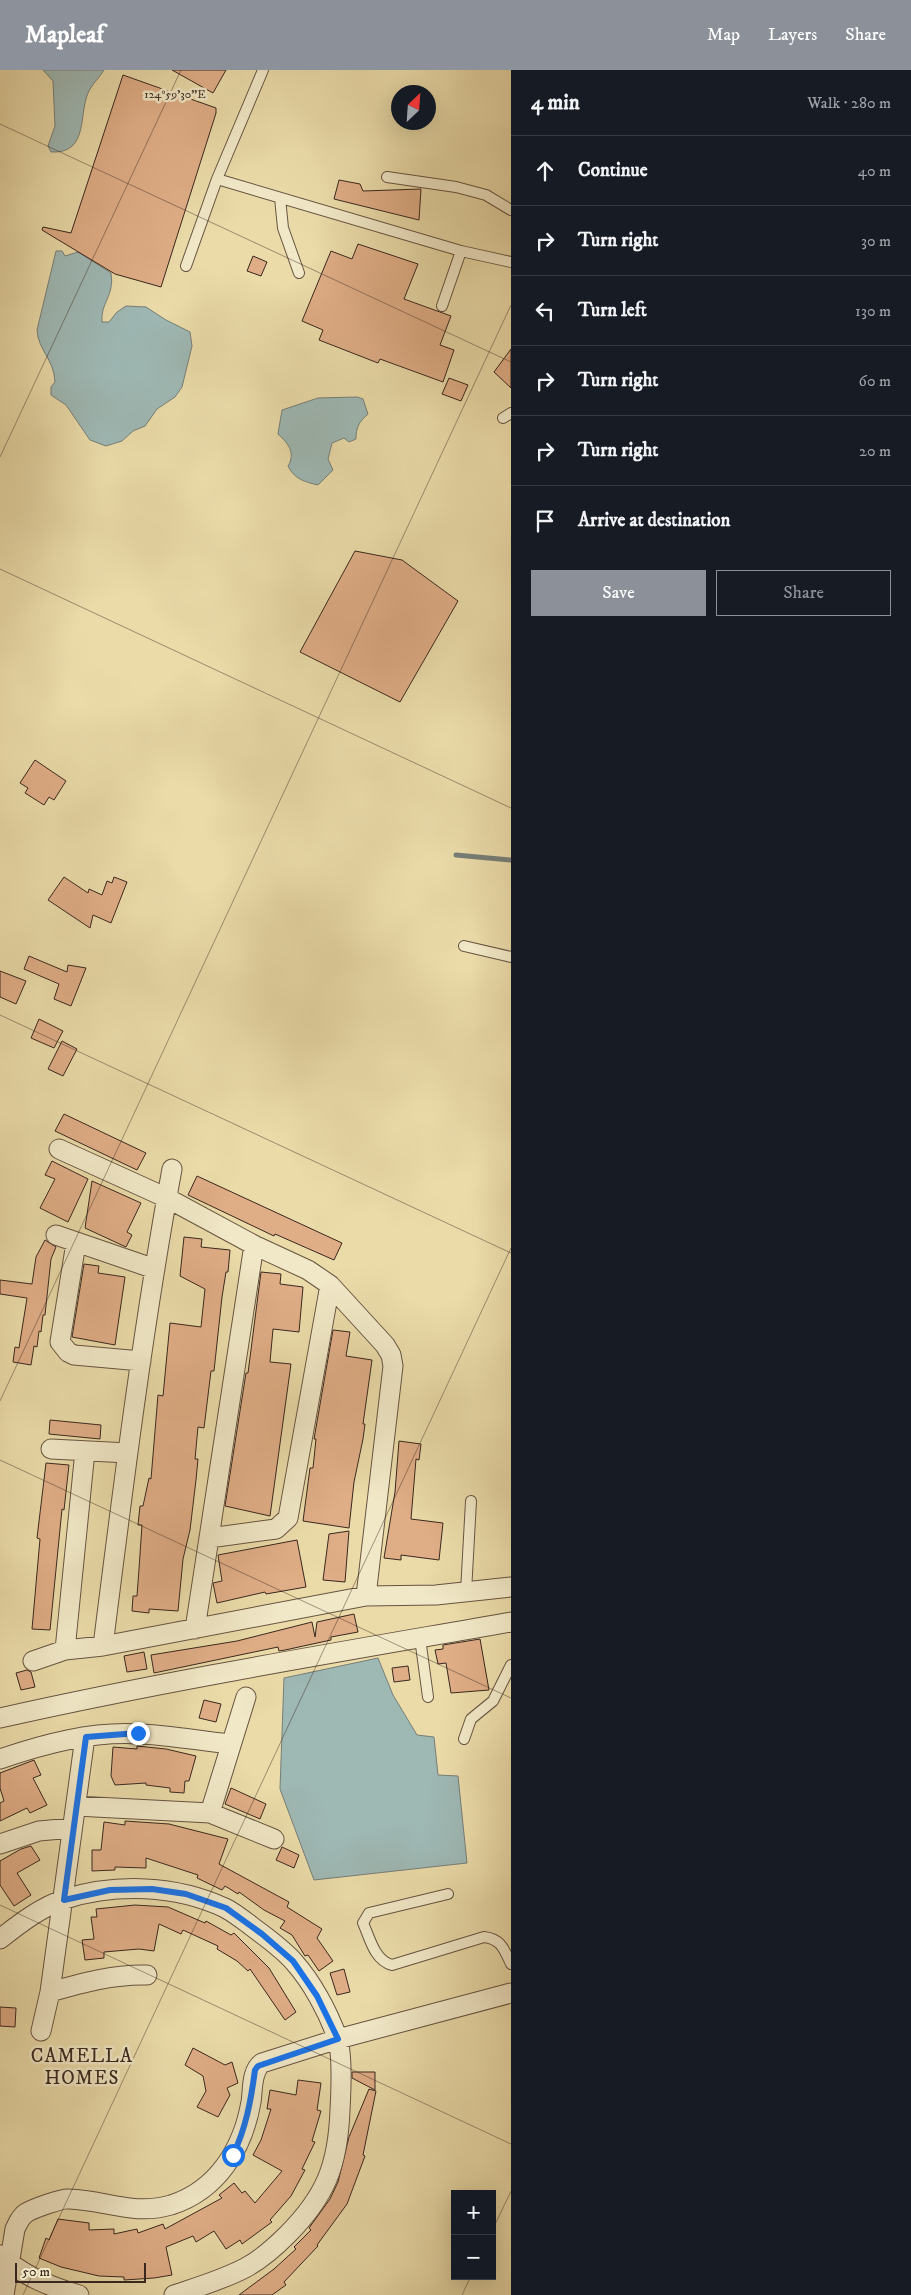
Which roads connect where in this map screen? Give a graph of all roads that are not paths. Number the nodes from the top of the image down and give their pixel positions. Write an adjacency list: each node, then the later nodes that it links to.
1 (263, 70): 3 (lane)
2 (387, 177): 5 (lane)
3 (218, 179): 4 (lane); 8 (lane)
4 (280, 198): 6 (lane); 9 (lane)
5 (511, 210)
6 (461, 251): 7 (lane); 10 (lane)
7 (511, 262)
8 (186, 266)
9 (299, 273)
10 (442, 306)
11 (464, 946): 12 (lane)
12 (511, 957)
13 (58, 1149): 15 (street)
14 (172, 1169): 15 (street)
15 (167, 1198): 18 (street); 19 (street)
16 (56, 1235): 17 (street)
17 (76, 1243): 19 (street); 21 (street)
18 (254, 1245): 20 (street); 26 (street)
19 (155, 1269): 21 (street)
20 (330, 1285): 26 (street); 29 (street)
21 (141, 1360): 24 (street)
22 (51, 1450): 23 (street)
23 (85, 1450): 24 (street); 34 (street)
24 (128, 1454): 33 (street)
25 (472, 1501): 28 (lane)
26 (209, 1538): 31 (street)
27 (511, 1587): 28 (street)
28 (466, 1592): 29 (street)
29 (366, 1596): 31 (street)
30 (511, 1622): 32 (street)
31 (195, 1629): 33 (street)
32 (420, 1638): 38 (lane); 39 (street)
33 (103, 1646): 34 (street)
34 (65, 1650): 35 (street)
35 (33, 1660)
36 (511, 1665): 41 (lane)
37 (246, 1697): 42 (street)
38 (428, 1697)
39 (0, 1718)
40 (86, 1737): 42 (street); 43 (street); 44 (street)
41 (464, 1739)
42 (230, 1744): 45 (street)
43 (0, 1759)
44 (76, 1806): 45 (street); 46 (street)
45 (210, 1813): 47 (street)
46 (72, 1828): 48 (street); 50 (street)
47 (274, 1839)
48 (0, 1844)
49 (448, 1894): 52 (lane)
50 (64, 1900): 51 (street); 54 (street); 57 (street)
51 (0, 1939)
52 (511, 1964)
53 (147, 1975): 54 (street)
54 (50, 1992): 56 (street)
55 (511, 1993): 57 (street)
56 (41, 2031)
57 (338, 2039): 58 (street); 61 (street)
58 (4, 2258): 59 (street); 60 (street)
59 (4, 2295)
60 (79, 2295)
61 (174, 2295)

